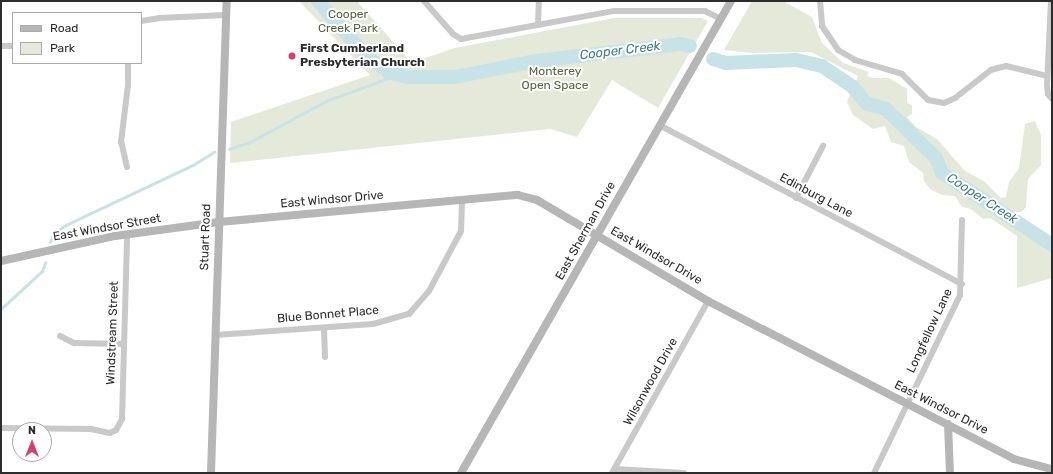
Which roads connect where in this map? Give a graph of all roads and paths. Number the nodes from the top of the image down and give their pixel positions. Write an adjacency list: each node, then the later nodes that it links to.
1 (227, 1): 7 (street, Stuart Road)
2 (424, 1): 10 (street)
3 (538, 1): 10 (street)
4 (731, 1): 8 (street, East Sherman Drive)
5 (820, 1): 14 (street)
6 (1051, 1): 14 (street)
7 (226, 15): 9 (street); 22 (street, Stuart Road)
8 (721, 19): 10 (street); 16 (street, East Sherman Drive)
9 (142, 21)
10 (538, 25)
11 (1, 46): 12 (street)
12 (12, 46)
13 (128, 64): 18 (street)
14 (1047, 76): 15 (street)
15 (1052, 99)
16 (661, 126): 19 (street, Edinburg Lane); 24 (street, East Sherman Drive)
17 (823, 146): 19 (street)
18 (127, 167)
19 (796, 198): 26 (street, Edinburg Lane)
20 (462, 199): 22 (street, East Windsor Drive); 24 (street, East Windsor Drive); 28 (street, Blue Bonnet Place)
21 (962, 220): 26 (street, Longfellow Lane)
22 (219, 222): 23 (street, East Windsor Street); 29 (street, Stuart Road)
23 (127, 235): 25 (street, East Windsor Street); 31 (street, Windstream Street)
24 (597, 235): 27 (street, East Windsor Drive); 39 (street, East Sherman Drive)
25 (1, 261)
26 (962, 284): 33 (street, Longfellow Lane)
27 (708, 301): 33 (street, East Windsor Drive); 37 (street, Wilsonwood Drive)
28 (324, 328): 29 (street, Blue Bonnet Place); 32 (street)
29 (215, 335): 38 (street, Stuart Road)
30 (60, 336): 31 (street)
31 (124, 344): 35 (street, Windstream Street)
32 (325, 357)
33 (907, 404): 34 (street, East Windsor Drive); 41 (street, Longfellow Lane)
34 (948, 424): 36 (street, East Windsor Drive); 42 (street)
35 (1, 428)
36 (1052, 469)
37 (613, 471): 40 (street)
38 (210, 473)
39 (461, 473)
40 (684, 473)
41 (874, 473)
42 (950, 473)

